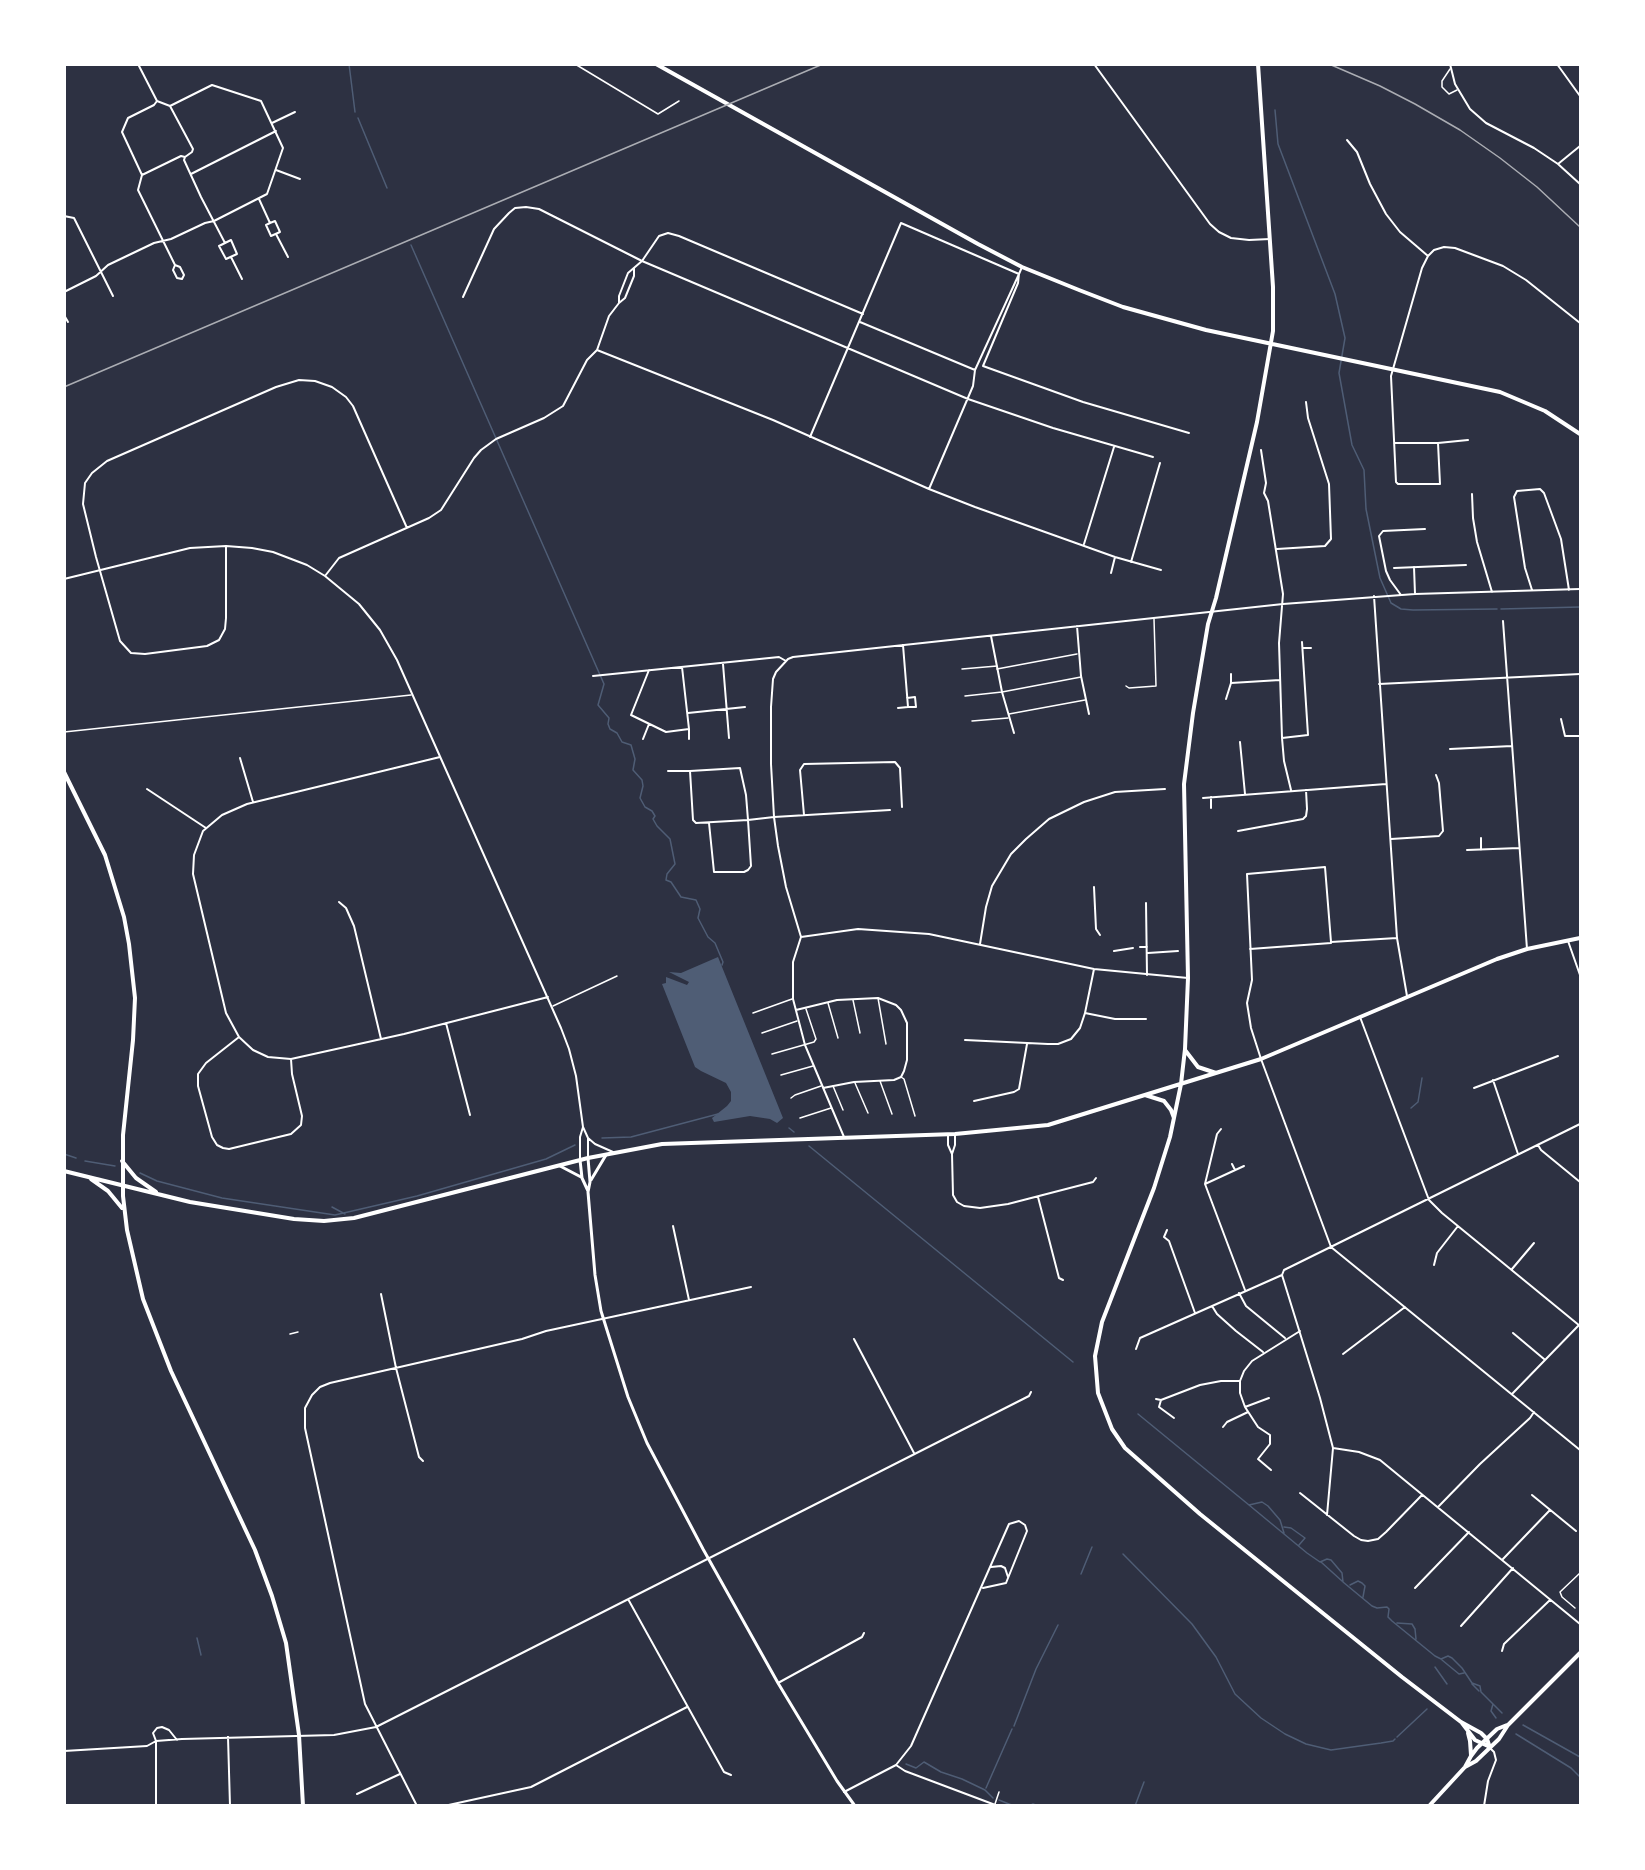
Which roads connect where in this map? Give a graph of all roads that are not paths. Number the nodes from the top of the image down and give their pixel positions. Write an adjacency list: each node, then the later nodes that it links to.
1 (138, 64): 11 (street)
2 (575, 64): 12 (lane)
3 (656, 64): 39 (main road)
4 (1094, 64): 31 (street)
5 (1258, 64): 31 (main road)
6 (1450, 64): 8 (street)
7 (1557, 64): 10 (street)
8 (1450, 69): 9 (street); 9 (lane)
9 (1457, 89): 20 (street)
10 (1581, 96)
11 (157, 101): 13 (street); 23 (street)
12 (679, 101)
13 (170, 106): 15 (street); 19 (street)
14 (295, 112): 15 (street)
15 (272, 123): 16 (street)
16 (276, 131): 21 (street); 22 (street)
17 (1347, 140): 34 (street)
18 (1581, 146): 20 (street)
19 (185, 157): 22 (street); 23 (street)
20 (1558, 164): 25 (street)
21 (276, 170): 24 (street); 26 (street)
22 (191, 174): 28 (street)
23 (142, 175): 32 (street)
24 (300, 179)
25 (1581, 184)
26 (259, 198): 28 (street); 29 (street)
27 (64, 216): 41 (street)
28 (214, 221): 32 (street); 33 (street)
29 (270, 223): 30 (street); 30 (street)
30 (276, 234): 36 (street)
31 (1270, 239): 53 (main road)
32 (163, 242): 38 (street); 41 (street)
33 (225, 243): 35 (street); 35 (street)
34 (1428, 256): 52 (street); 57 (street)
35 (231, 257): 43 (street)
36 (288, 257)
37 (642, 261): 40 (street); 46 (street); 48 (street); 54 (street)
38 (175, 265): 38 (street)
39 (1022, 267): 42 (street); 53 (main road)
40 (634, 268): 47 (street); 47 (street)
41 (102, 272): 44 (street); 45 (street)
42 (1019, 274): 48 (street); 56 (street); 58 (street)
43 (242, 279)
44 (64, 292)
45 (113, 296)
46 (463, 297)
47 (619, 303): 55 (street)
48 (863, 314): 51 (street)
49 (64, 315): 50 (street)
50 (68, 322)
51 (860, 322): 54 (street); 58 (street)
52 (1581, 323)
53 (1272, 344): 57 (main road); 96 (main road)
54 (849, 348): 59 (street); 63 (street)
55 (597, 350): 63 (street); 73 (street)
56 (983, 366): 58 (street); 61 (street)
57 (1392, 369): 62 (main road); 66 (street)
58 (975, 370): 59 (street)
59 (968, 399): 67 (street); 71 (street)
60 (1306, 402): 77 (street)
61 (1190, 433)
62 (1581, 434)
63 (810, 437): 71 (street)
64 (1468, 440): 65 (street)
65 (1438, 442): 66 (street); 66 (street)
66 (1394, 443)
67 (1114, 446): 69 (street); 75 (street)
68 (1261, 450): 77 (street)
69 (1153, 457)
70 (1160, 463): 79 (street)
71 (929, 489): 75 (street)
72 (1472, 494): 91 (street)
73 (407, 528): 83 (street); 86 (street)
74 (1425, 529): 93 (street)
75 (1084, 544): 78 (street)
76 (226, 546): 83 (street); 83 (street); 86 (street)
77 (1276, 549): 95 (street)
78 (1115, 557): 79 (street); 85 (street)
79 (1131, 562): 84 (street)
80 (1466, 566): 81 (street)
81 (1414, 567): 82 (street); 92 (street)
82 (1394, 568)
83 (100, 570): 87 (street)
84 (1161, 570)
85 (1111, 573)
86 (325, 576): 122 (street)
87 (64, 579)
88 (1581, 589): 89 (street)
89 (1569, 590): 90 (street); 90 (street)
90 (1532, 591): 91 (street)
91 (1492, 592): 92 (street)
92 (1415, 594): 93 (street)
93 (1399, 595): 94 (street)
94 (1374, 596): 95 (street); 119 (street)
95 (1283, 604): 96 (street); 117 (street)
96 (1212, 610): 97 (street); 201 (main road)
97 (1154, 618): 99 (street); 120 (lane)
98 (1503, 621): 116 (street)
99 (1077, 626): 100 (street); 105 (street)
100 (991, 636): 102 (street); 109 (street)
101 (1302, 642): 103 (street)
102 (903, 645): 106 (street); 124 (street)
103 (1302, 648): 104 (street); 140 (street)
104 (1311, 648)
105 (1078, 654): 109 (lane); 115 (street)
106 (786, 661): 107 (street); 169 (street)
107 (723, 664): 108 (street); 130 (street)
108 (682, 667): 111 (street); 131 (street)
109 (997, 668): 110 (lane); 121 (street)
110 (962, 669)
111 (649, 670): 114 (street); 136 (street)
112 (1231, 674): 118 (street)
113 (1581, 674): 116 (street)
114 (593, 676)
115 (1081, 676): 121 (lane); 126 (street)
116 (1508, 679): 119 (street); 148 (street)
117 (1280, 680): 118 (street); 143 (street)
118 (1231, 683): 125 (street)
119 (1379, 684): 156 (street)
120 (1126, 686)
121 (1002, 692): 123 (lane); 133 (street)
122 (412, 695): 138 (lane); 150 (street)
123 (965, 696)
124 (907, 698): 128 (street); 128 (street)
125 (1226, 699)
126 (1085, 700): 132 (street); 133 (lane)
127 (745, 707): 130 (street)
128 (908, 707): 129 (street)
129 (898, 708)
130 (727, 709): 131 (street); 142 (street)
131 (688, 713): 137 (street)
132 (1089, 714)
133 (1008, 716): 135 (lane); 139 (street)
134 (1561, 719): 141 (street)
135 (972, 722)
136 (649, 724): 137 (street); 144 (street)
137 (689, 729): 145 (street)
138 (64, 732)
139 (1014, 733)
140 (1308, 735): 143 (street); 146 (street)
141 (1581, 736)
142 (729, 738)
143 (1282, 738): 159 (street)
144 (643, 739)
145 (689, 740)
146 (1308, 741)
147 (1240, 742): 161 (street)
148 (1512, 746): 149 (street); 176 (street)
149 (1449, 749)
150 (440, 757): 164 (street); 203 (street)
151 (240, 758): 164 (street)
152 (668, 771): 153 (street)
153 (690, 771): 170 (street); 171 (street)
154 (64, 772): 266 (main road)
155 (1436, 775): 175 (street)
156 (1386, 784): 160 (street); 175 (street)
157 (147, 789): 172 (street)
158 (1165, 789): 188 (street)
159 (1291, 790): 160 (street); 161 (street)
160 (1306, 790): 173 (street)
161 (1245, 794): 162 (street)
162 (1211, 796): 163 (street); 166 (street)
163 (1203, 798)
164 (253, 802): 172 (street)
165 (902, 807): 168 (street)
166 (1211, 808)
167 (890, 810): 168 (street)
168 (804, 815): 169 (street)
169 (774, 817): 170 (street); 183 (street)
170 (748, 820): 171 (street); 171 (street)
171 (709, 823)
172 (206, 828): 219 (street)
173 (1238, 831)
174 (1480, 838): 178 (street)
175 (1391, 839): 184 (street)
176 (1519, 848): 178 (street); 193 (street)
177 (1467, 850): 178 (street)
178 (1481, 850)
179 (1094, 887): 182 (street)
180 (339, 902): 221 (street)
181 (1146, 903): 189 (street)
182 (1100, 934)
183 (801, 937): 188 (street); 205 (street)
184 (1397, 938): 187 (street); 202 (street)
185 (1581, 938): 186 (main road)
186 (1568, 940): 193 (main road); 199 (street)
187 (1331, 942): 192 (street); 192 (street)
188 (980, 944): 197 (street)
189 (1147, 946): 190 (street); 196 (street)
190 (1140, 947)
191 (1132, 948): 194 (street)
192 (1250, 948): 230 (street)
193 (1527, 949): 202 (main road)
194 (1114, 951)
195 (1178, 951): 196 (street)
196 (1148, 953): 198 (street)
197 (1094, 969): 198 (street); 212 (street)
198 (1147, 975): 201 (street)
199 (1581, 975)
200 (616, 976): 208 (lane)
201 (1188, 978): 226 (main road)
202 (1407, 996): 213 (main road)
203 (548, 997): 208 (street); 216 (street)
204 (878, 998): 206 (street); 223 (lane); 234 (street)
205 (793, 999): 210 (street); 211 (lane)
206 (853, 999): 207 (street); 218 (lane)
207 (827, 1002): 209 (street); 220 (lane)
208 (552, 1006): 254 (street)
209 (805, 1008): 210 (street); 225 (lane)
210 (795, 1010): 215 (street)
211 (753, 1012)
212 (1085, 1013): 214 (street); 224 (street)
213 (1360, 1017): 230 (main road); 282 (street)
214 (1146, 1019)
215 (798, 1021): 217 (lane); 225 (street)
216 (446, 1023): 221 (street); 249 (street)
217 (762, 1032)
218 (860, 1033)
219 (239, 1036): 229 (street); 229 (street)
220 (838, 1038)
221 (381, 1039): 229 (street)
222 (965, 1040): 224 (street)
223 (886, 1044)
224 (1027, 1044): 244 (street)
225 (805, 1045): 227 (lane); 231 (street)
226 (1185, 1049): 232 (main road); 238 (main road)
227 (772, 1054)
228 (1558, 1056): 235 (street)
229 (291, 1059)
230 (1261, 1059): 232 (main road); 288 (street)
231 (814, 1065): 233 (lane); 240 (street)
232 (1217, 1073): 238 (main road)
233 (781, 1075)
234 (901, 1077): 236 (street); 250 (lane)
235 (1493, 1080): 241 (street); 262 (street)
236 (880, 1081): 237 (street); 248 (lane)
237 (854, 1082): 239 (street); 247 (lane)
238 (1181, 1084): 242 (main road); 252 (main road)
239 (833, 1086): 240 (street); 246 (lane)
240 (822, 1087): 243 (lane); 245 (street)
241 (1474, 1088)
242 (1144, 1095): 252 (main road); 257 (main road)
243 (791, 1098)
244 (974, 1101)
245 (831, 1108): 251 (lane); 259 (street)
246 (843, 1110)
247 (868, 1113)
248 (892, 1114)
249 (470, 1115)
250 (915, 1116)
251 (800, 1118)
252 (1174, 1120): 358 (main road)
253 (1581, 1124): 260 (street)
254 (583, 1127): 258 (street); 265 (street)
255 (1221, 1129): 277 (street)
256 (948, 1134): 257 (main road); 259 (main road); 263 (street)
257 (955, 1134): 263 (street)
258 (588, 1137): 261 (street); 264 (street)
259 (844, 1137): 261 (main road)
260 (1538, 1145): 262 (street); 276 (street)
261 (610, 1153): 264 (main road); 275 (street)
262 (1518, 1154): 282 (street)
263 (952, 1155): 281 (street)
264 (588, 1158): 265 (main road); 275 (street)
265 (580, 1160): 268 (main road); 273 (street)
266 (122, 1161): 278 (main road); 280 (main road)
267 (1232, 1164): 270 (street)
268 (558, 1166): 273 (street); 280 (main road)
269 (1244, 1166): 270 (street)
270 (1235, 1170): 277 (street)
271 (64, 1171): 272 (main road)
272 (88, 1177): 278 (main road); 283 (main road)
273 (582, 1178): 279 (street)
274 (1096, 1178): 281 (street)
275 (590, 1182): 279 (street)
276 (1581, 1182)
277 (1205, 1184): 294 (street)
278 (123, 1185): 280 (main road); 283 (main road)
279 (588, 1192): 301 (street)
280 (159, 1194)
281 (1038, 1197): 292 (street)
282 (1429, 1200): 285 (street); 288 (street)
283 (124, 1211): 362 (main road)
284 (673, 1226): 297 (street)
285 (1458, 1226): 289 (street); 290 (street)
286 (1167, 1230): 300 (street)
287 (1534, 1243): 290 (street)
288 (1331, 1247): 291 (street); 299 (street)
289 (1434, 1265)
290 (1512, 1269): 302 (street)
291 (1282, 1275): 294 (street); 303 (street)
292 (1063, 1280)
293 (751, 1287): 297 (street)
294 (1245, 1290): 295 (street)
295 (1239, 1293): 298 (street); 308 (street)
296 (381, 1294): 313 (street)
297 (689, 1300): 301 (street)
298 (1212, 1305): 300 (street); 310 (street)
299 (1406, 1307): 311 (street); 316 (street)
300 (1195, 1313): 309 (street)
301 (602, 1318): 313 (street); 340 (street)
302 (1580, 1325): 312 (street)
303 (1300, 1331): 308 (street); 325 (street)
304 (298, 1332): 306 (lane)
305 (1513, 1333): 312 (street)
306 (290, 1334)
307 (855, 1339): 327 (street)
308 (1286, 1339): 310 (street)
309 (1136, 1349)
310 (1263, 1352): 314 (street)
311 (1343, 1354)
312 (1544, 1359): 316 (street)
313 (396, 1368): 330 (street); 360 (street)
314 (1240, 1381): 319 (street); 320 (street)
315 (1031, 1392): 327 (street)
316 (1512, 1394): 322 (street)
317 (1156, 1398): 319 (street)
318 (1269, 1398): 320 (street)
319 (1161, 1400): 323 (street)
320 (1245, 1407): 321 (street)
321 (1248, 1412): 324 (street); 329 (street)
322 (1534, 1412): 326 (street); 335 (street)
323 (1174, 1418)
324 (1223, 1427)
325 (1333, 1448): 333 (street); 337 (street)
326 (1581, 1450)
327 (914, 1454): 340 (street)
328 (1253, 1456): 329 (street)
329 (1258, 1459): 331 (street)
330 (423, 1461)
331 (1271, 1470)
332 (1300, 1493): 337 (street)
333 (1422, 1495): 335 (street); 337 (street)
334 (1532, 1495): 336 (street)
335 (1438, 1507): 338 (street)
336 (1550, 1510): 339 (street); 341 (street)
337 (1327, 1515)
338 (1469, 1532): 341 (street); 347 (street)
339 (1576, 1532)
340 (709, 1558): 348 (street); 356 (street)
341 (1503, 1559): 343 (street)
342 (992, 1567): 345 (street); 345 (street); 346 (street)
343 (1514, 1568): 349 (street); 352 (street)
344 (1581, 1573): 350 (lane)
345 (1008, 1580): 346 (street)
346 (982, 1588): 371 (street)
347 (1415, 1588)
348 (628, 1599): 357 (street); 360 (street)
349 (1550, 1600): 351 (street); 354 (street)
350 (1575, 1608)
351 (1581, 1624)
352 (1461, 1626)
353 (864, 1633): 356 (street)
354 (1502, 1651)
355 (1581, 1653): 359 (main road)
356 (778, 1683): 375 (street)
357 (687, 1707): 374 (street); 383 (street)
358 (1461, 1722): 361 (main road); 364 (main road)
359 (1508, 1725): 364 (main road); 368 (main road)
360 (376, 1727): 362 (street); 373 (street)
361 (1468, 1732): 367 (main road); 370 (main road)
362 (299, 1735): 363 (street); 381 (main road)
363 (228, 1737): 365 (street); 380 (street)
364 (1487, 1739): 367 (main road); 368 (main road)
365 (177, 1740): 366 (street); 366 (street)
366 (156, 1741): 369 (street); 379 (street)
367 (1482, 1744): 368 (main road); 370 (main road)
368 (1490, 1748): 372 (main road); 386 (street)
369 (64, 1750)
370 (1471, 1756): 372 (main road)
371 (896, 1765): 375 (street); 378 (street)
372 (1465, 1767): 385 (main road)
373 (400, 1774): 377 (street); 382 (street)
374 (731, 1774)
375 (844, 1792): 384 (street)
376 (999, 1792): 378 (lane)
377 (357, 1794)
378 (996, 1805)
379 (156, 1806)
380 (230, 1806)
381 (303, 1806)
382 (417, 1806)
383 (444, 1806)
384 (855, 1806)
385 (1429, 1806)
386 (1484, 1806)

